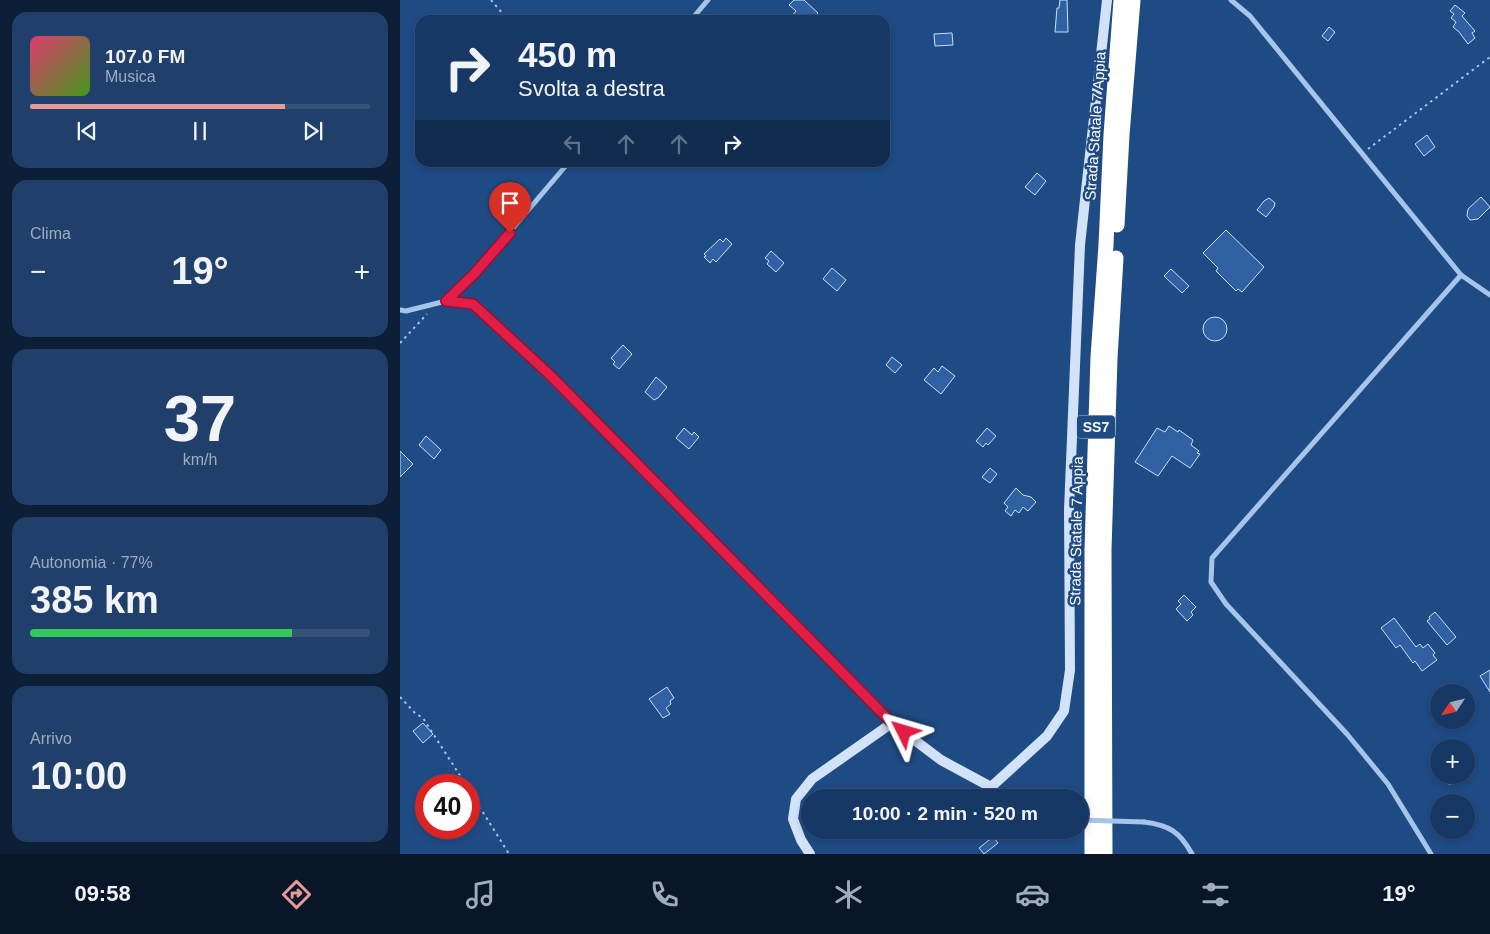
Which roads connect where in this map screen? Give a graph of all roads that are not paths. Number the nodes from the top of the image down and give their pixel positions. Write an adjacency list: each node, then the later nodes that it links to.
1 (708, 0): 6 (street)
2 (1107, 0): 13 (street)
3 (1122, 0): 17 (highway, Strada Statale 7 Appia / SS7)
4 (1133, 0): 18 (highway, Strada Statale 7 Appia / SS7)
5 (1231, 0): 8 (street)
6 (695, 15)
7 (565, 167): 10 (street)
8 (1460, 275): 9 (street); 20 (street)
9 (1490, 294)
10 (446, 301): 11 (street); 12 (street)
11 (400, 310)
12 (892, 723): 13 (street); 16 (street)
13 (991, 787): 14 (street)
14 (994, 789)
15 (1089, 820): 19 (street, bridge)
16 (810, 854)
17 (1092, 854)
18 (1105, 854)
19 (1192, 854)
20 (1431, 854)

